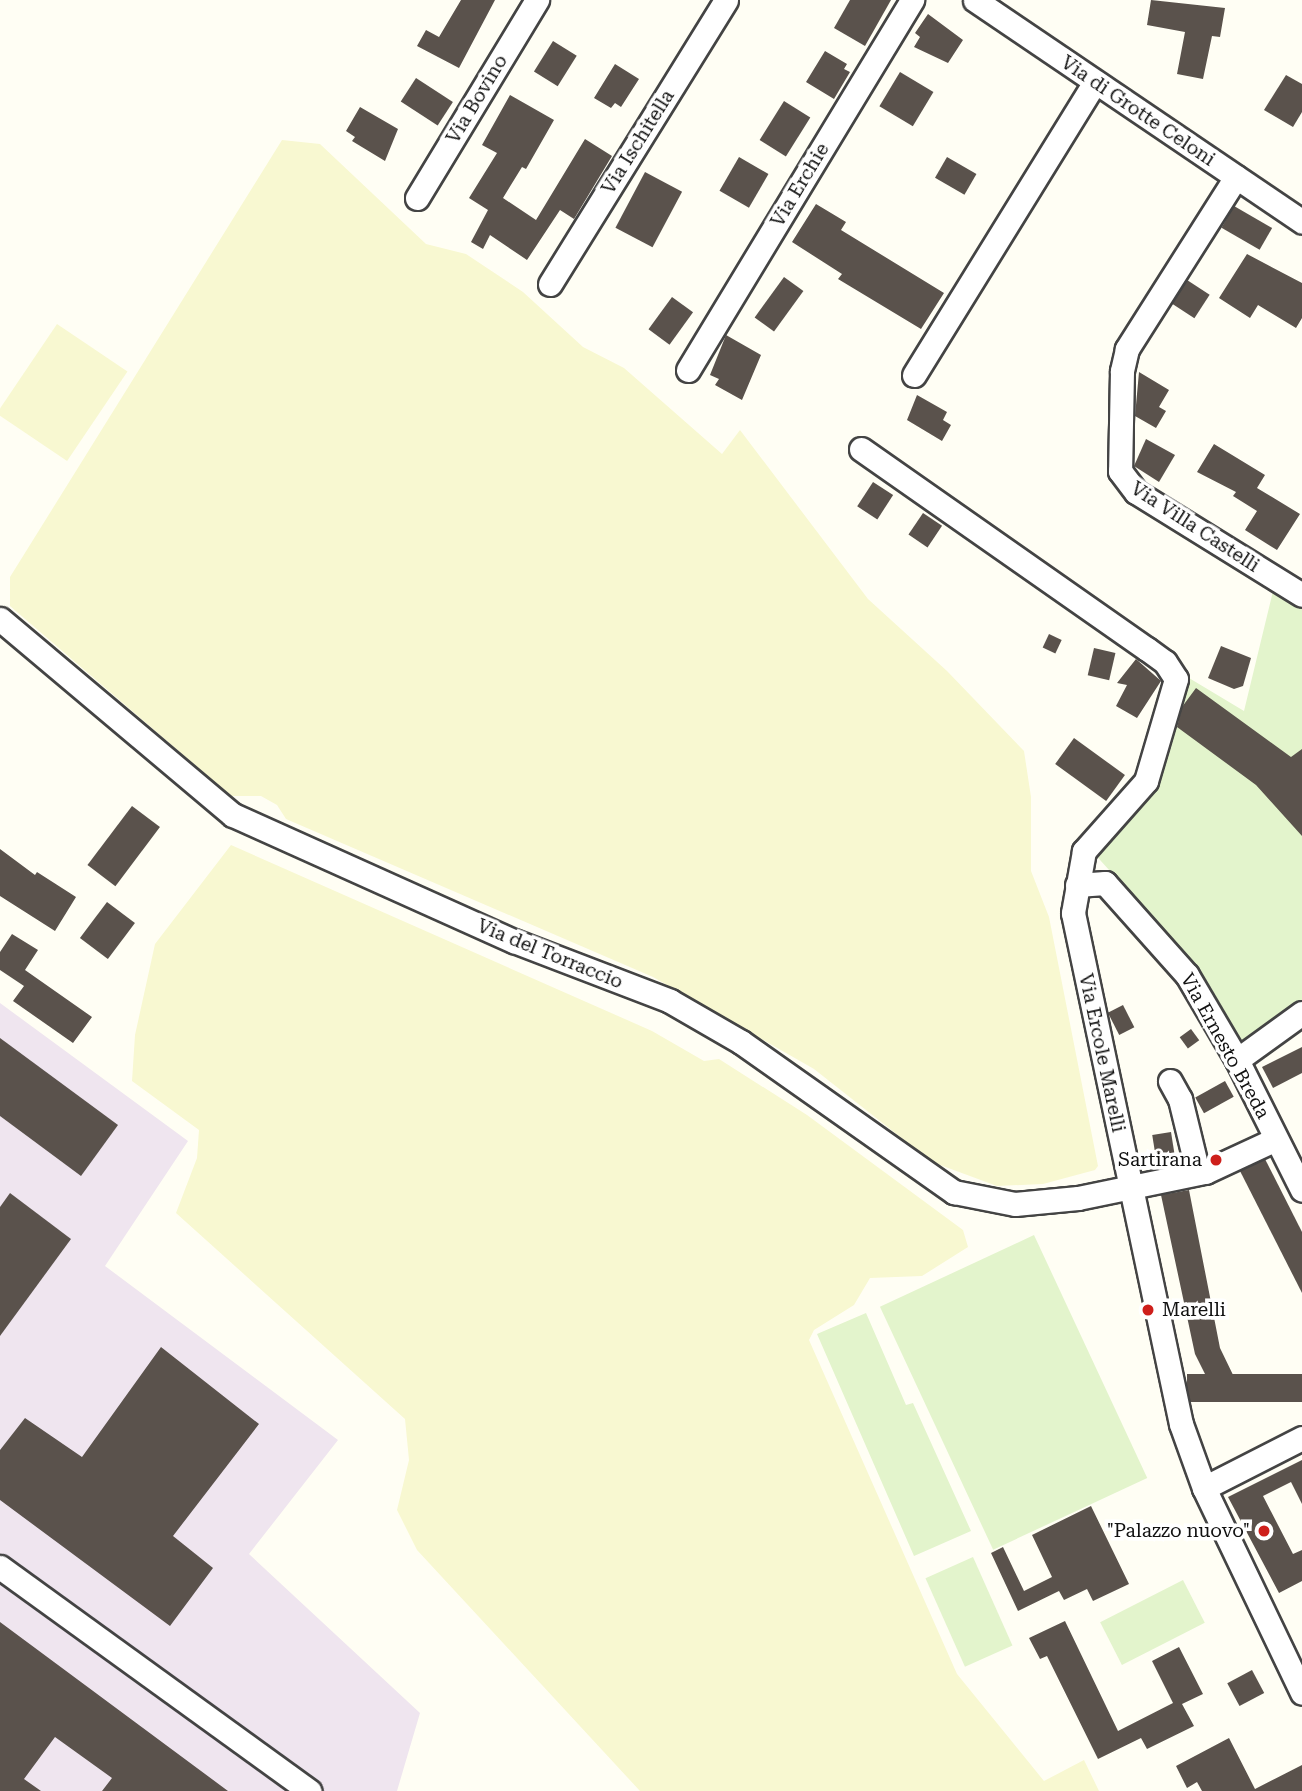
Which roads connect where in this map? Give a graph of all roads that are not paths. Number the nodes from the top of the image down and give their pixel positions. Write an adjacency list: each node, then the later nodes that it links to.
1 (537, 0): 7 (street, Via Bovino)
2 (726, 0): 9 (street, Via Ischitella)
3 (912, 0): 10 (street, Via Erchie)
4 (975, 0): 5 (street, Via di Grotte Celoni)
5 (1096, 82): 6 (street, Via di Grotte Celoni); 11 (street)
6 (1236, 177): 8 (street, Via di Grotte Celoni); 13 (street, Via Villa Castelli)
7 (417, 198)
8 (1302, 220)
9 (550, 284)
10 (688, 370)
11 (914, 375)
12 (861, 449): 15 (street, Via Ercole Marelli)
13 (1302, 595)
14 (0, 619): 21 (street, Via del Torraccio)
15 (1077, 886): 17 (street, Via Ernesto Breda); 21 (street, Via Ercole Marelli)
16 (1302, 1013): 17 (street)
17 (1237, 1060): 19 (street, Via Ernesto Breda)
18 (1170, 1081): 20 (street)
19 (1276, 1139): 20 (street, Via del Torraccio); 22 (street, Via Ernesto Breda)
20 (1198, 1174): 21 (street, Via del Torraccio)
21 (1131, 1188): 24 (street, Via Ercole Marelli)
22 (1302, 1190)
23 (1302, 1438): 24 (street)
24 (1204, 1488): 26 (street, Via Ercole Marelli)
25 (0, 1567): 27 (street)
26 (1302, 1693)
27 (309, 1791)

